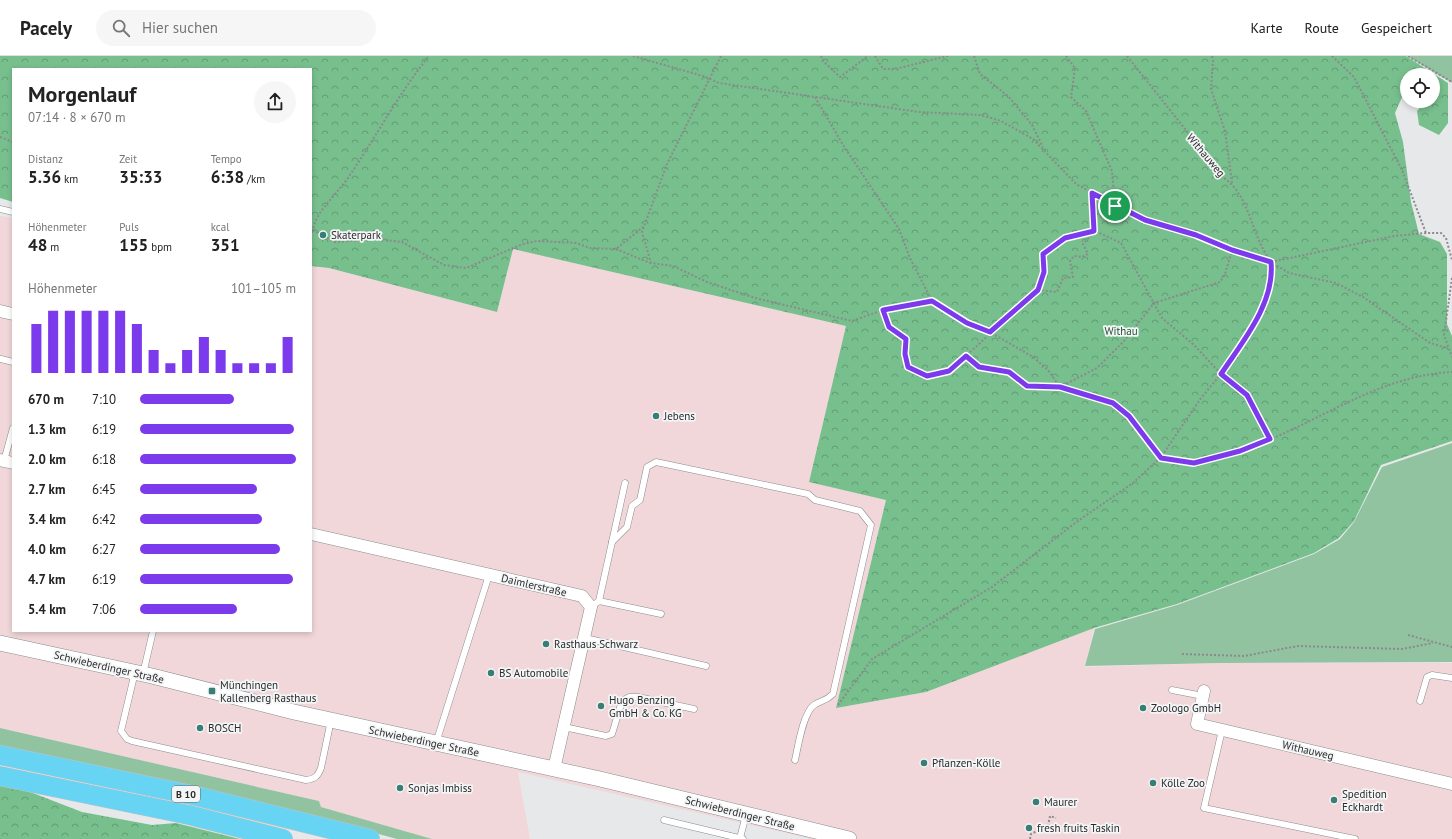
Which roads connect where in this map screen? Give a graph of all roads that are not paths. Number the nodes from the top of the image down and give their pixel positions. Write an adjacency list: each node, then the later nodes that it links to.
1 (0, 209): 2 (lane)
2 (12, 212)
3 (0, 311): 4 (street)
4 (12, 314)
5 (0, 359): 6 (lane)
6 (12, 362)
7 (12, 433): 8 (lane)
8 (6, 462)
9 (626, 483): 11 (lane)
10 (312, 534): 12 (street, Daimlerstraße)
11 (612, 542): 13 (lane); 30 (lane)
12 (489, 575): 13 (street, Daimlerstraße); 28 (lane)
13 (595, 604): 14 (lane); 16 (street)
14 (661, 614)
15 (152, 632): 19 (lane)
16 (585, 638): 18 (lane); 26 (street)
17 (0, 643): 19 (street, Schwieberdinger Straße)
18 (706, 666)
19 (139, 673): 25 (street, Schwieberdinger Straße); 25 (lane)
20 (1452, 678): 23 (lane)
21 (1172, 690): 22 (lane)
22 (1204, 694): 27 (street, Withauweg)
23 (1420, 701)
24 (694, 709): 26 (lane)
25 (331, 720): 28 (street, Schwieberdinger Straße)
26 (564, 727): 31 (street)
27 (1222, 730): 33 (street, Withauweg); 40 (lane)
28 (436, 742): 31 (street, Schwieberdinger Straße)
29 (0, 755): 37 (highway, B 10)
30 (795, 760)
31 (554, 769): 34 (street, Schwieberdinger Straße)
32 (0, 776): 36 (highway, B 10)
33 (1452, 784)
34 (746, 815): 38 (lane); 39 (street, Schwieberdinger Straße)
35 (664, 820): 38 (lane)
36 (283, 839)
37 (370, 839)
38 (742, 839)
39 (849, 839)
40 (1355, 839)

